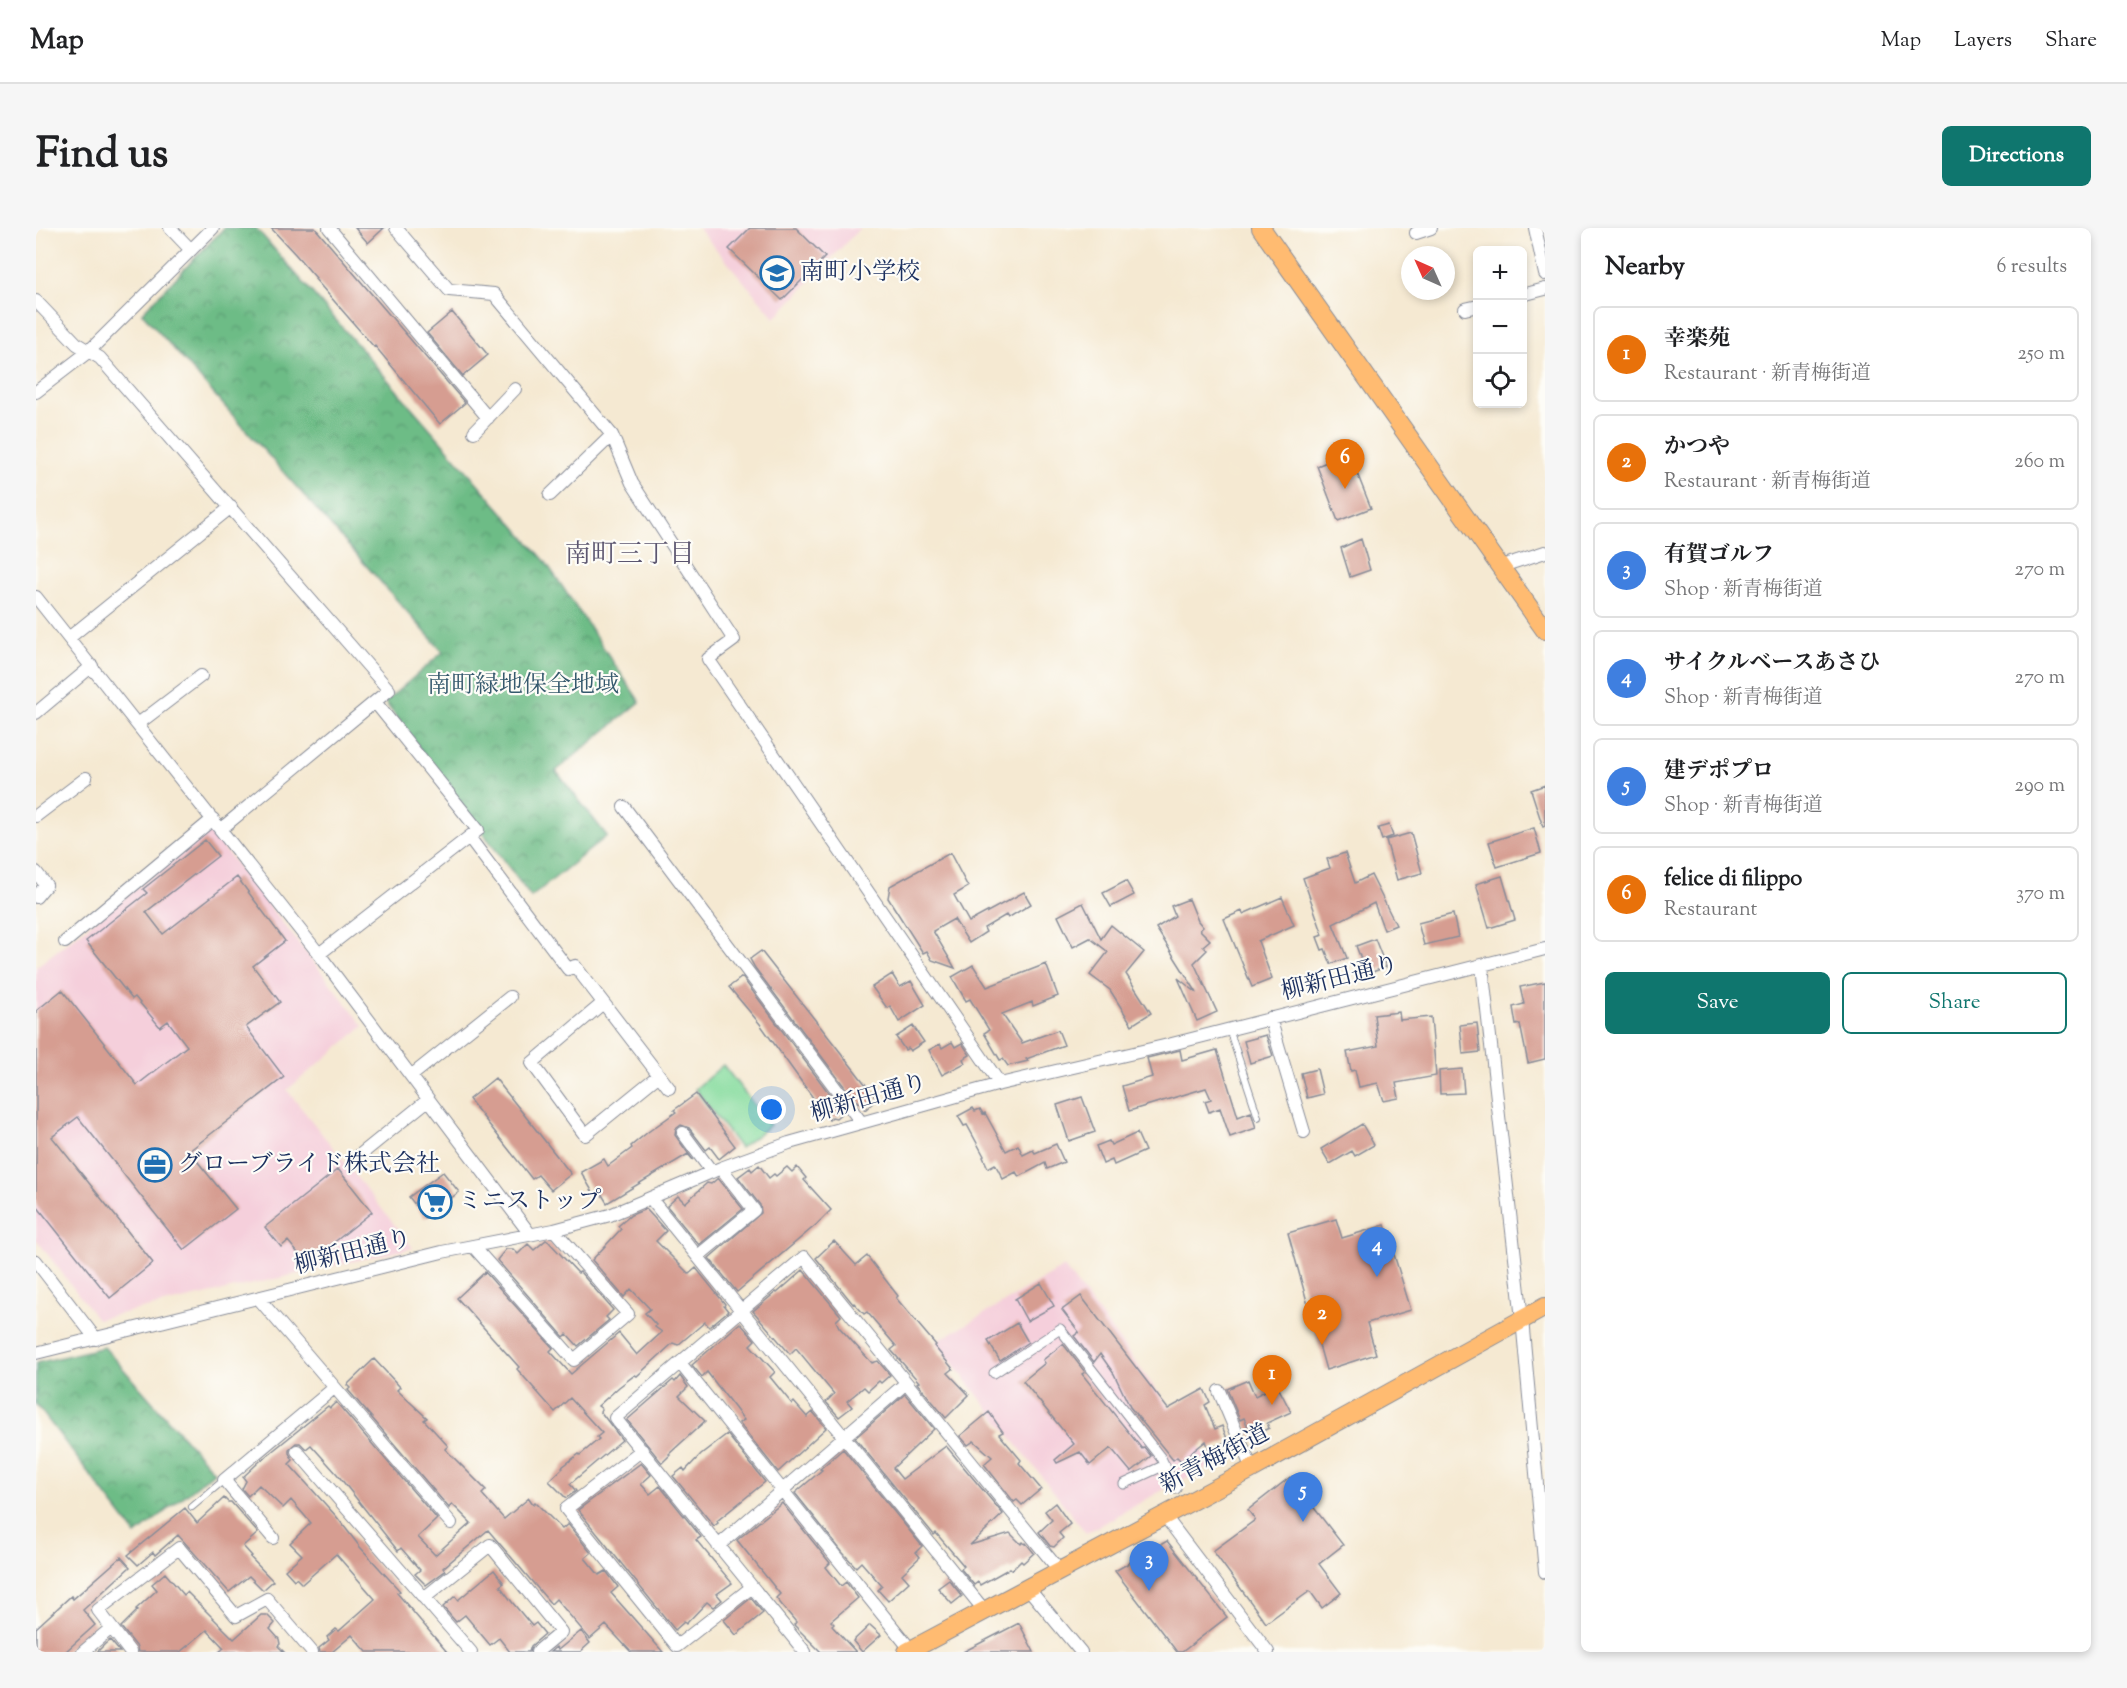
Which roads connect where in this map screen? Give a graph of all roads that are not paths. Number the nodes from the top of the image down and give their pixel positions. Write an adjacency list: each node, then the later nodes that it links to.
1 (170, 228): 9 (street)
2 (213, 228): 9 (street)
3 (329, 228): 18 (street)
4 (396, 228): 20 (street)
5 (1261, 228): 24 (main road)
6 (1431, 228): 8 (street)
7 (1535, 228): 10 (street)
8 (1416, 233)
9 (191, 250): 15 (street)
10 (1543, 260): 11 (street)
11 (1545, 274)
12 (1545, 289): 13 (street)
13 (1527, 294)
14 (36, 301): 15 (street)
15 (88, 352): 17 (street); 22 (street)
16 (515, 389): 18 (street)
17 (36, 392)
18 (488, 418): 19 (street)
19 (474, 432)
20 (612, 435): 21 (street); 50 (street)
21 (550, 495)
22 (231, 507): 27 (street); 30 (street)
23 (1545, 552): 24 (street)
24 (1499, 567): 26 (main road)
25 (36, 597): 27 (street)
26 (1545, 630)
27 (70, 637): 28 (street)
28 (92, 666): 31 (street); 32 (street)
29 (201, 676): 32 (street)
30 (375, 702): 36 (street); 37 (street)
31 (36, 713)
32 (138, 724): 36 (street)
33 (86, 778): 35 (street)
34 (624, 807): 54 (street)
35 (36, 816)
36 (217, 824): 40 (street); 42 (street)
37 (469, 837): 42 (street); 45 (street)
38 (36, 872): 39 (street)
39 (36, 897)
40 (65, 942)
41 (1545, 949): 43 (street, 柳新田通り)
42 (319, 954): 49 (street)
43 (1482, 966): 46 (street, 柳新田通り); 68 (street)
44 (510, 997): 49 (street)
45 (603, 1003): 48 (street); 48 (street)
46 (1270, 1017): 47 (street, 柳新田通り); 55 (street)
47 (1229, 1029): 50 (street, 柳新田通り); 53 (lane)
48 (659, 1075): 51 (street)
49 (411, 1076): 52 (street)
50 (1000, 1084): 54 (street, 柳新田通り)
51 (669, 1088)
52 (428, 1100): 57 (street); 61 (street)
53 (1258, 1117)
54 (861, 1122): 58 (street, 柳新田通り)
55 (1304, 1132)
56 (683, 1133): 58 (street)
57 (354, 1159)
58 (717, 1170): 59 (street, 柳新田通り); 63 (street)
59 (651, 1199): 60 (street, 柳新田通り); 63 (street)
60 (554, 1230): 61 (street, 柳新田通り); 62 (street)
61 (530, 1234): 62 (street, 柳新田通り)
62 (473, 1246): 65 (street, 柳新田通り)
63 (698, 1256): 67 (street)
64 (36, 1261): 69 (street)
65 (259, 1299): 69 (street, 柳新田通り); 74 (street)
66 (1545, 1307): 68 (main road, 新青梅街道)
67 (741, 1310): 71 (street); 73 (street); 76 (street)
68 (1522, 1319): 80 (main road, 新青梅街道); 91 (street)
69 (96, 1339): 70 (street, 柳新田通り)
70 (36, 1353)
71 (680, 1363): 77 (street); 84 (street)
72 (994, 1373): 79 (street)
73 (906, 1383): 76 (street); 90 (street)
74 (334, 1388): 81 (street); 87 (street)
75 (1219, 1391): 80 (street)
76 (844, 1437): 84 (street); 95 (street)
77 (642, 1450): 89 (street); 92 (street)
78 (297, 1451): 94 (street)
79 (1165, 1465): 82 (street); 83 (street)
80 (1252, 1469): 86 (main road, 新青梅街道)
81 (224, 1480): 85 (lane); 88 (street)
82 (1124, 1484)
83 (1176, 1489)
84 (782, 1491): 89 (street); 97 (street)
85 (192, 1507)
86 (1164, 1515): 90 (main road, 新青梅街道); 105 (street)
87 (451, 1523)
88 (273, 1538)
89 (718, 1546): 92 (street)
90 (1059, 1570): 93 (main road, 新青梅街道)
91 (1545, 1572)
92 (752, 1587): 103 (street)
93 (1027, 1587): 95 (main road, 新青梅街道); 104 (street)
94 (424, 1598): 101 (street); 102 (street)
95 (984, 1610): 97 (main road, 新青梅街道)
96 (110, 1629): 98 (street); 99 (street); 100 (street)
97 (909, 1651)
98 (83, 1652)
99 (130, 1652)
100 (312, 1652)
101 (471, 1652)
102 (537, 1652)
103 (806, 1652)
104 (1081, 1652)
105 (1268, 1652)

